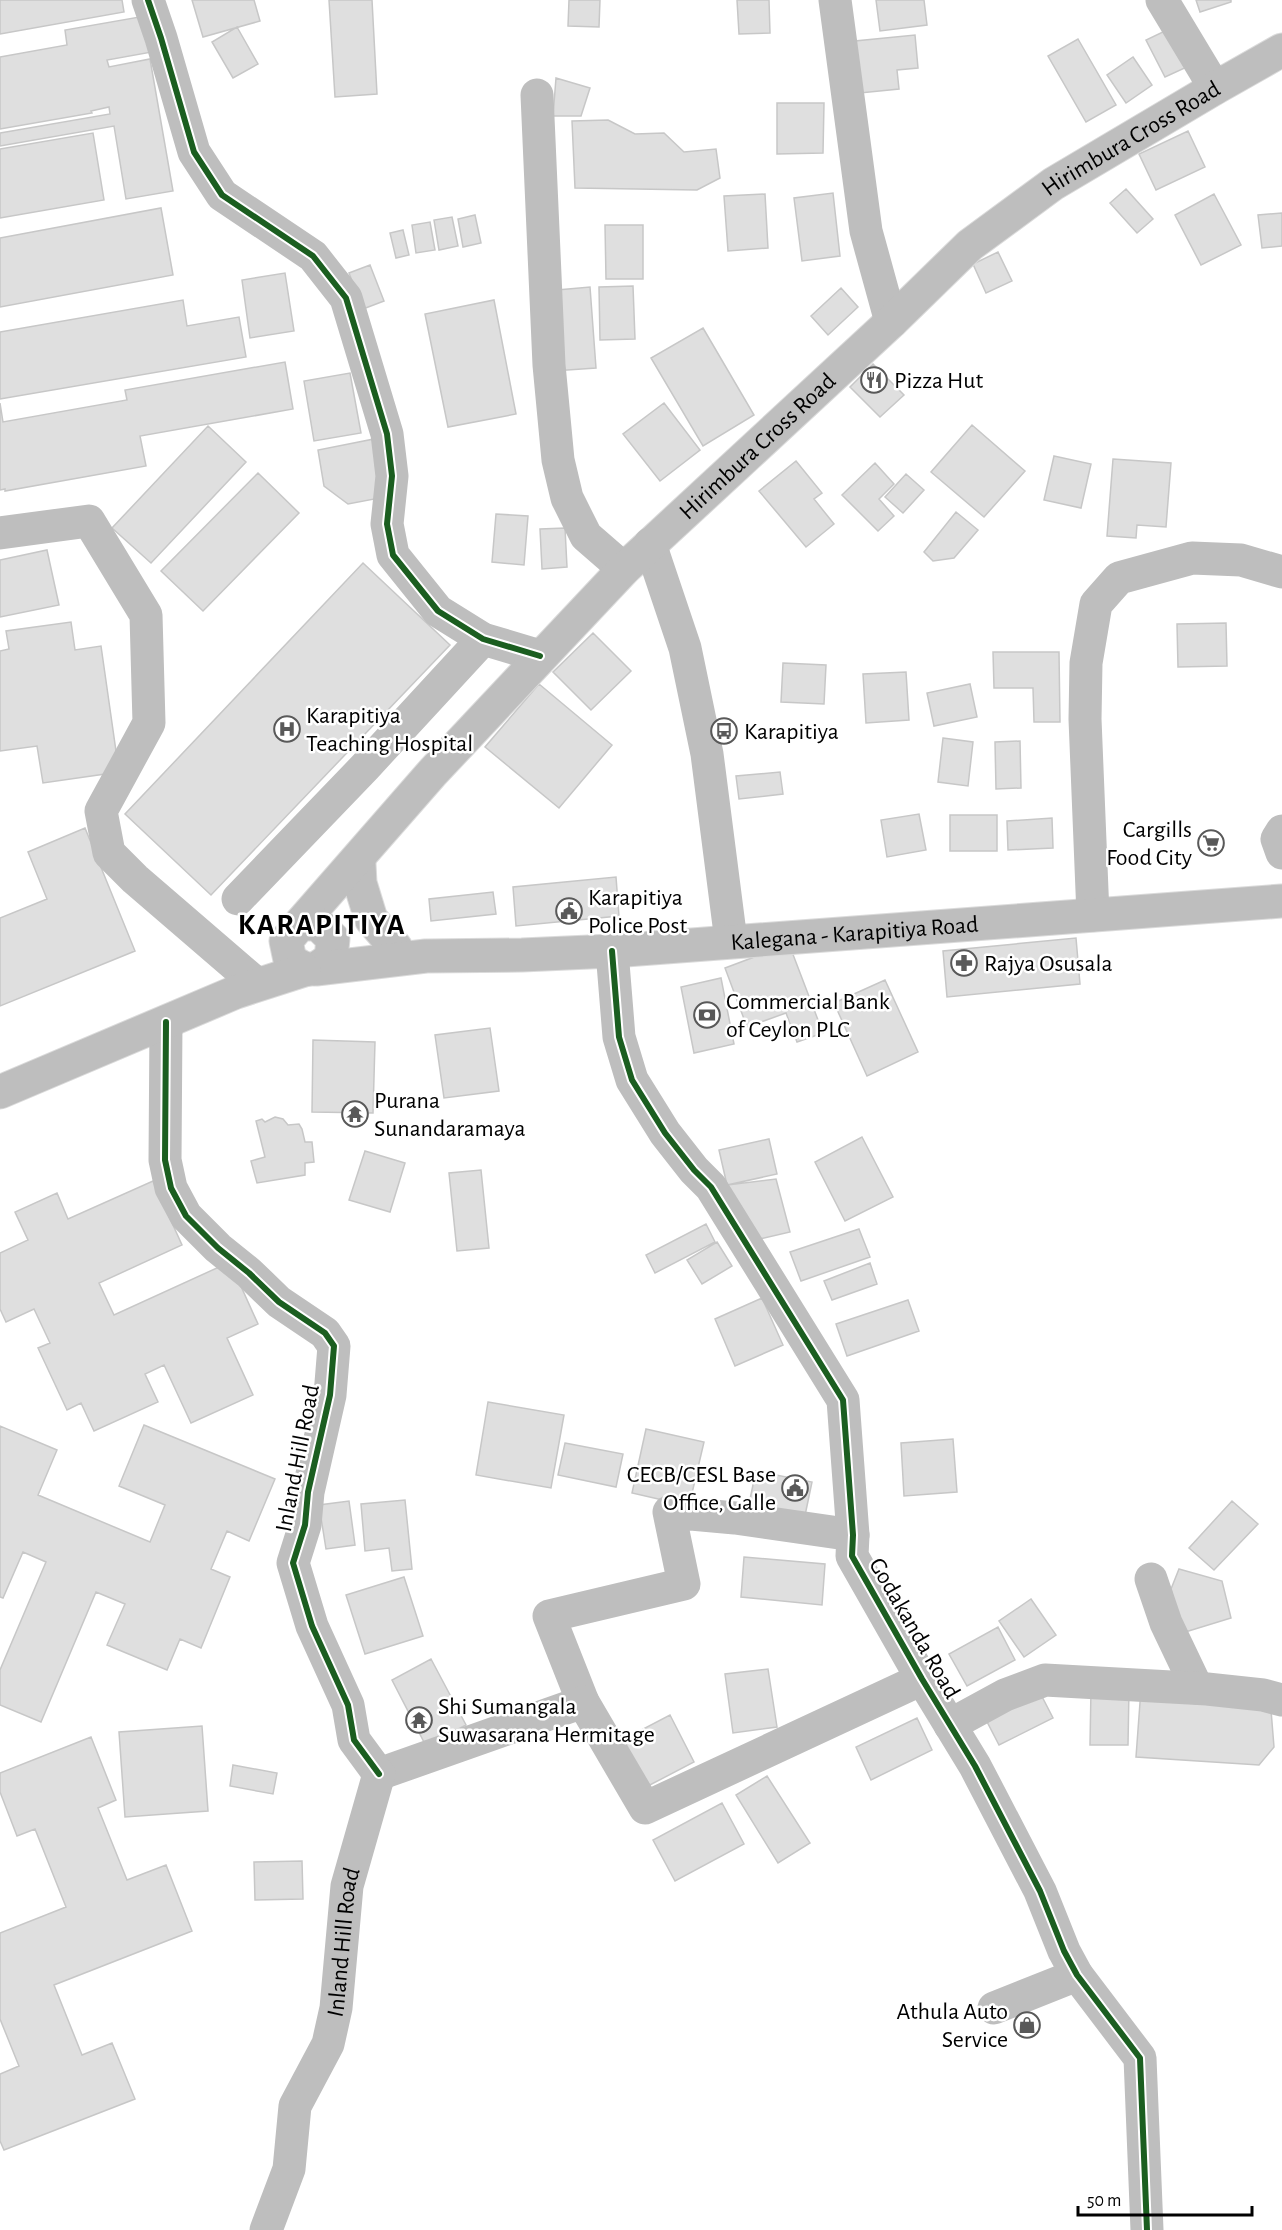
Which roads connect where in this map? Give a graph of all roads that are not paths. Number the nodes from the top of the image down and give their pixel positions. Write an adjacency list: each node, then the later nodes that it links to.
1 (148, 0): 12 (street)
2 (835, 0): 7 (street)
3 (1162, 0): 5 (street)
4 (1282, 50): 5 (street, Hirimbura Cross Road)
5 (1215, 88): 7 (street, Hirimbura Cross Road)
6 (537, 95): 10 (street)
7 (891, 322): 9 (street, Hirimbura Cross Road)
8 (0, 533): 26 (street)
9 (650, 544): 10 (street, Hirimbura Cross Road); 22 (street)
10 (624, 569): 13 (street, Hirimbura Cross Road)
11 (1282, 572): 19 (street)
12 (483, 639): 13 (street); 17 (street)
13 (540, 656): 16 (street, Hirimbura Cross Road)
14 (1282, 831): 15 (street)
15 (1282, 853)
16 (362, 856): 20 (street, Hirimbura Cross Road); 21 (street); 24 (street)
17 (238, 899)
18 (1282, 901): 19 (street, Kalegana - Karapitiya Road)
19 (1093, 915): 22 (street, Kalegana - Karapitiya Road)
20 (293, 933): 21 (street); 25 (street); 26 (street, Hirimbura Cross Road)
21 (332, 937): 24 (street, Kalegana - Karapitiya Road); 25 (street)
22 (731, 941): 23 (street, Kalegana - Karapitiya Road)
23 (612, 951): 24 (street, Kalegana - Karapitiya Road); 29 (street, Godakanda Road)
24 (411, 952): 25 (street, Kalegana - Karapitiya Road)
25 (310, 970): 26 (street, Kalegana - Karapitiya Road)
26 (243, 985): 27 (street, Kalegana - Karapitiya Road)
27 (166, 1022): 28 (street, Kalegana - Karapitiya Road); 36 (street, Inland Hill Road)
28 (0, 1092)
29 (853, 1535): 31 (street, Godakanda Road); 34 (street)
30 (1151, 1579): 32 (street)
31 (922, 1679): 34 (street); 35 (street, Godakanda Road)
32 (1197, 1688): 33 (street); 35 (street)
33 (1282, 1700)
34 (583, 1702): 36 (street)
35 (950, 1725): 37 (street, Godakanda Road)
36 (379, 1774): 39 (street, Inland Hill Road)
37 (1077, 1975): 38 (street); 40 (street, Godakanda Road)
38 (994, 2008)
39 (266, 2230)
40 (1147, 2230)

